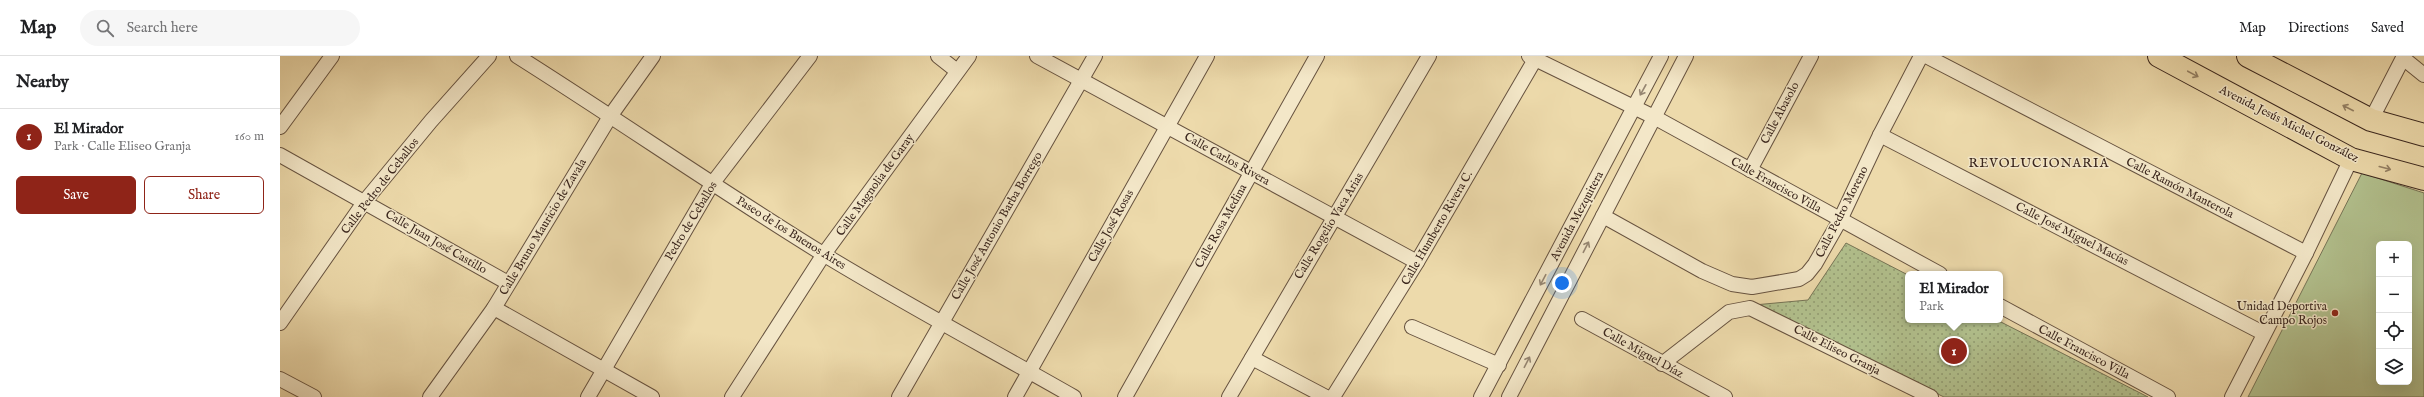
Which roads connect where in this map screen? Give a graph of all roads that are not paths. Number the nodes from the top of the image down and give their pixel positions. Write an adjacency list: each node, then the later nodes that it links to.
1 (332, 56): 30 (street)
2 (488, 56): 39 (street, Calle Pedro de Ceballos)
3 (517, 56): 26 (street, Paseo de los Buenos Aires)
4 (653, 56): 26 (street, Calle Bruno Mauricio de Zavala)
5 (810, 56): 38 (street, Pedro de Ceballos)
6 (938, 56): 22 (street)
7 (969, 56): 22 (street, Calle Magnolia de Garay)
8 (1037, 56): 24 (street, Calle Carlos Rivera)
9 (1095, 56): 24 (street, Calle José Antonio Barba Borrego)
10 (1208, 56): 29 (street, Calle José Rosas)
11 (1317, 56): 36 (street, Calle Rosa Medina)
12 (1429, 56): 41 (street, Calle Rogelio Vaca Arias)
13 (1661, 56): 25 (street, Avenida Mezquitera, one-way to 25)
14 (1686, 56): 27 (street, Avenida Mezquitera)
15 (1810, 56): 35 (street, Calle Abasolo)
16 (1921, 56): 31 (street, Calle Pedro Moreno)
17 (1926, 56): 43 (street, Calle Ramón Manterola)
18 (2159, 56): 34 (main road, Avenida Jesús Michel González, one-way to 34)
19 (2248, 56): 28 (main road, one-way to 19)
20 (1534, 57): 25 (street, Calle Francisco Villa); 45 (street, Calle Humberto Rivera C.)
21 (2404, 57): 23 (street); 28 (street)
22 (957, 71): 44 (street, Calle Magnolia de Garay)
23 (2424, 75)
24 (1081, 80): 29 (street, Calle Carlos Rivera); 51 (street, Calle José Antonio Barba Borrego)
25 (1633, 107): 27 (street, Calle Francisco Villa); 56 (street, Avenida Mezquitera, one-way to 56)
26 (611, 115): 38 (street, Paseo de los Buenos Aires); 47 (street, Calle Bruno Mauricio de Zavala)
27 (1654, 118): 35 (street, Calle Francisco Villa); 40 (street, Avenida Mezquitera)
28 (2371, 120): 32 (main road)
29 (1167, 126): 36 (street, Calle Carlos Rivera); 59 (street, Calle José Rosas)
30 (280, 127)
31 (1880, 135): 42 (street, Calle Pedro Moreno); 54 (street, Calle José Miguel Macías)
32 (2424, 135)
33 (280, 155): 39 (street, Calle Juan José Castillo)
34 (2351, 159): 37 (main road, Avenida Jesús Michel González, one-way to 37); 43 (street)
35 (1750, 170): 42 (street, Calle Francisco Villa)
36 (1252, 172): 41 (street, Calle Carlos Rivera); 61 (street, Calle Rosa Medina)
37 (2424, 179)
38 (712, 184): 44 (street, Paseo de los Buenos Aires); 58 (street, Pedro de Ceballos)
39 (365, 201): 47 (street, Calle Juan José Castillo); 52 (street, Calle Pedro de Ceballos)
40 (1603, 216): 42 (street, Calle Pedro Moreno); 74 (street, Avenida Mezquitera, one-way to 40)
41 (1335, 217): 45 (street, Calle Carlos Rivera); 55 (street, Calle Rogelio Vaca Arias)
42 (1840, 220): 46 (street, Calle Francisco Villa)
43 (2306, 253): 54 (street)
44 (824, 254): 51 (street, Paseo de los Buenos Aires); 66 (street, Calle Magnolia de Garay)
45 (1417, 262): 72 (street, Calle Humberto Rivera C.)
46 (1934, 271)
47 (508, 283): 48 (street, Calle Bruno Mauricio de Zavala)
48 (494, 308): 58 (street); 63 (street, Calle Bruno Mauricio de Zavala)
49 (2003, 308): 77 (street, Calle Francisco Villa)
50 (1582, 319): 57 (street, Calle Miguel Díaz)
51 (942, 322): 59 (street, Paseo de los Buenos Aires); 67 (street, Calle José Antonio Barba Borrego)
52 (280, 323)
53 (1412, 327): 56 (street)
54 (2263, 333): 78 (street)
55 (1252, 358): 70 (street, Calle Rogelio Vaca Arias); 71 (street)
56 (1499, 364): 73 (street, Avenida Mezquitera)
57 (1662, 364): 75 (street, Calle Miguel Díaz); 76 (street, Calle Eliseo Granja)
58 (604, 371): 64 (street, Pedro de Ceballos); 65 (street)
59 (1030, 372): 68 (street, Calle José Rosas); 69 (street, Paseo de los Buenos Aires)
60 (280, 379): 62 (street)
61 (1127, 396)
62 (314, 397)
63 (430, 397)
64 (588, 397)
65 (652, 397)
66 (732, 397)
67 (899, 397)
68 (1015, 397)
69 (1074, 397)
70 (1229, 397)
71 (1326, 397)
72 (1334, 397)
73 (1480, 397)
74 (1509, 397)
75 (1725, 397)
76 (1931, 397)
77 (2168, 397)
78 (2232, 397)

